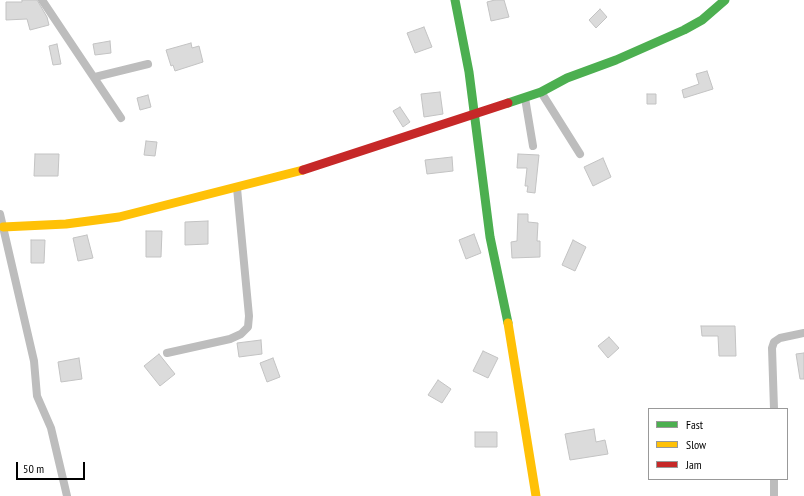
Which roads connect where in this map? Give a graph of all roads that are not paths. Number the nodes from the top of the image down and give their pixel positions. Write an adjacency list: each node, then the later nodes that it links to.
1 (42, 0): 5 (street)
2 (455, 0): 8 (street)
3 (725, 0): 6 (street)
4 (148, 64): 5 (street)
5 (95, 77): 9 (street)
6 (541, 92): 7 (street); 11 (street)
7 (525, 98): 8 (street); 10 (street)
8 (473, 114): 12 (street); 20 (street)
9 (121, 118)
10 (533, 146)
11 (580, 154)
12 (237, 188): 14 (street); 16 (street)
13 (0, 214): 14 (street)
14 (3, 227): 19 (street)
15 (804, 333): 17 (street)
16 (167, 353)
17 (774, 408)
18 (774, 480): 21 (street)
19 (67, 496)
20 (536, 496)
21 (774, 496)

